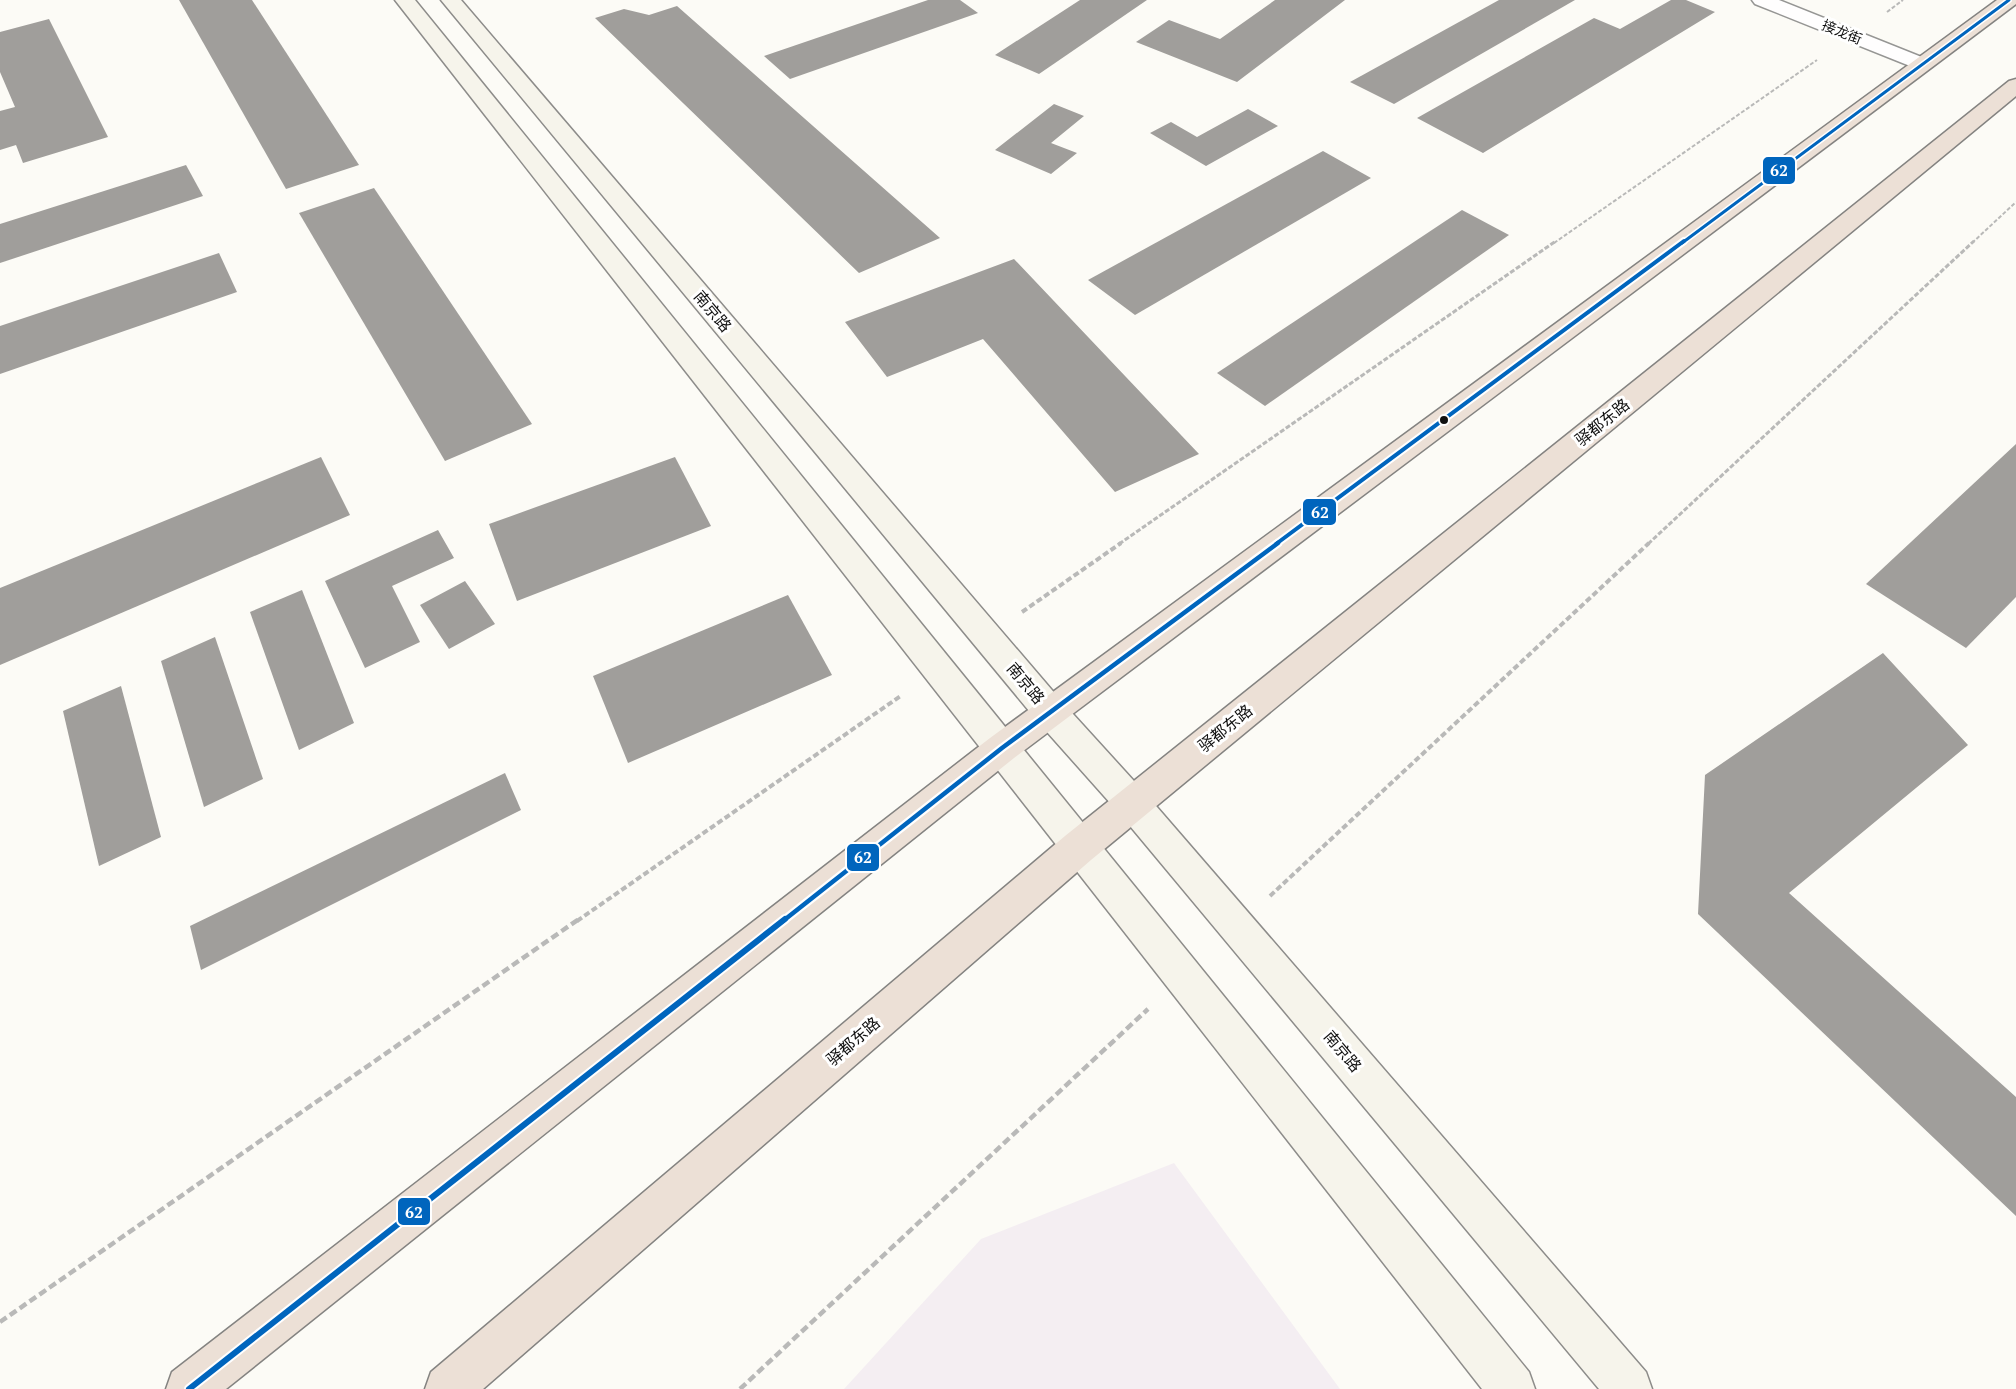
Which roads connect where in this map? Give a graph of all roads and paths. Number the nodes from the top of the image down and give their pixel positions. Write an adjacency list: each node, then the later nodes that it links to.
1 (405, 0): 9 (street)
2 (451, 0): 8 (street, 南京路)
3 (1762, 0): 5 (street, 接龙街)
4 (2009, 0): 5 (highway)
5 (1922, 64): 8 (highway)
6 (2016, 85): 10 (highway, 驿都东路)
7 (2016, 202): 12 (path)
8 (1051, 713): 9 (highway); 10 (street, 南京路)
9 (1002, 748): 11 (street); 14 (highway)
10 (1132, 803): 11 (highway, 驿都东路); 12 (street, 南京路)
11 (1078, 848): 13 (street); 15 (highway, 驿都东路)
12 (1237, 927): 18 (street, 南京路)
13 (1182, 978): 16 (path); 17 (street)
14 (189, 1389)
15 (448, 1389)
16 (740, 1389)
17 (1512, 1389)
18 (1629, 1389)

